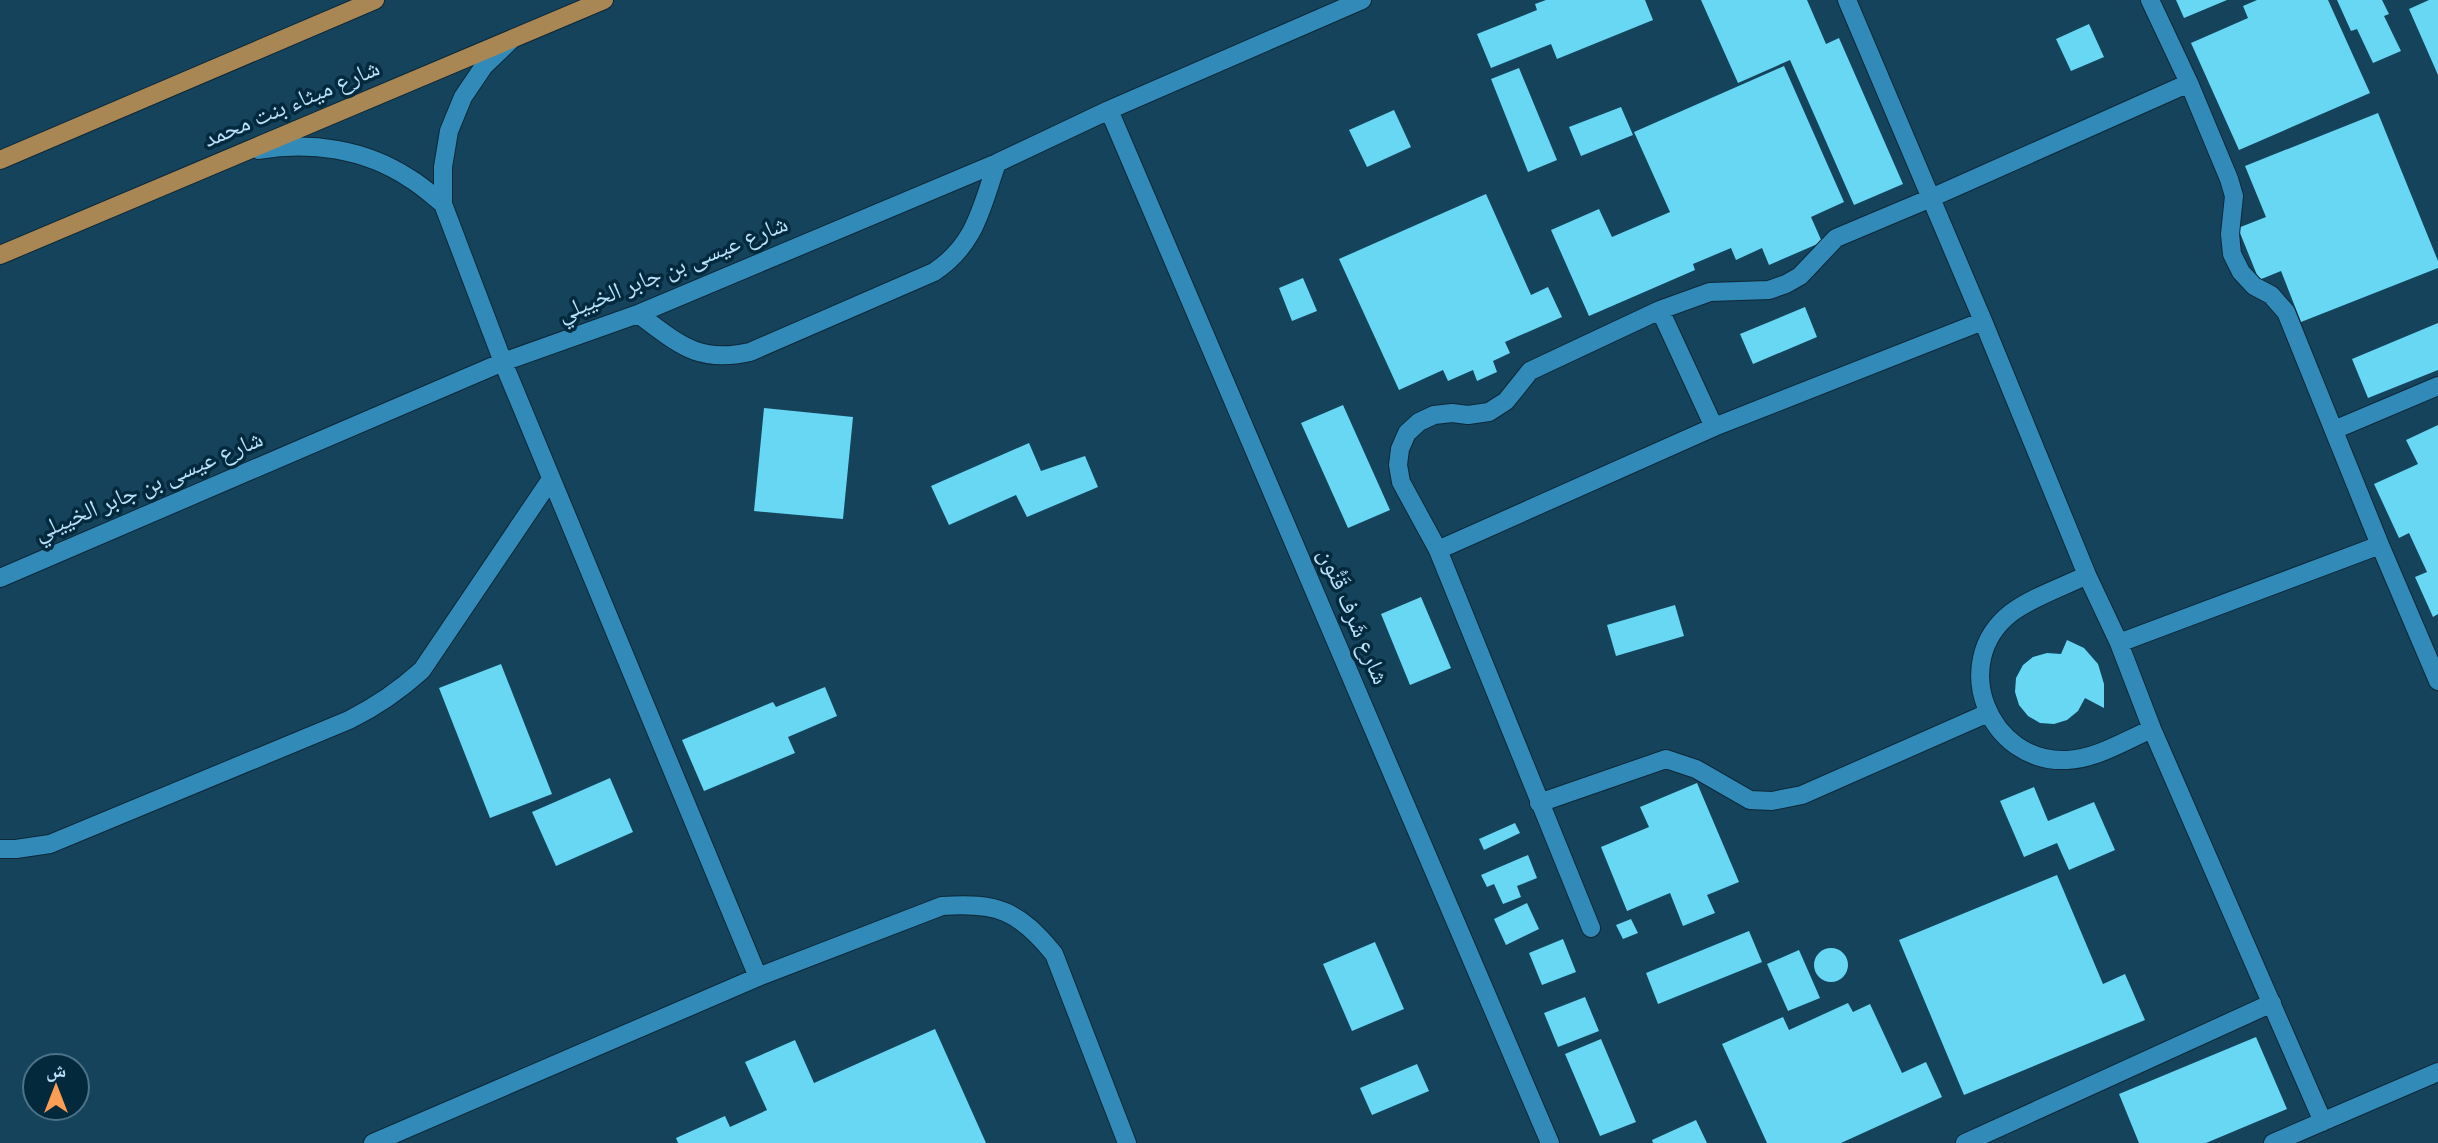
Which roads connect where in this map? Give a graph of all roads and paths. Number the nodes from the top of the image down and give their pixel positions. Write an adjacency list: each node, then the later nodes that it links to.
1 (375, 0): 10 (main road)
2 (604, 0): 6 (main road, شارع ميثاء بنت محمد)
3 (1362, 0): 8 (street, شارع عيسى بن جابر الخييلي)
4 (1847, 0): 12 (street)
5 (2150, 0): 7 (street)
6 (510, 40): 9 (main road, شارع ميثاء بنت محمد); 13 (street)
7 (2189, 83): 12 (street); 21 (street)
8 (1109, 110): 11 (street, شارع عيسى بن جابر الخييلي); 41 (street, شارع شَرف قَنُّون)
9 (241, 153): 13 (street); 14 (main road, شارع ميثاء بنت محمد)
10 (0, 160)
11 (997, 163): 16 (street, شارع عيسى بن جابر الخييلي); 16 (street)
12 (1931, 198): 15 (street); 17 (street)
13 (443, 204): 18 (street)
14 (0, 255)
15 (1660, 310): 20 (street); 24 (street)
16 (638, 314): 18 (street, شارع عيسى بن جابر الخييلي)
17 (1983, 321): 20 (street); 25 (street)
18 (503, 362): 22 (street); 26 (street, شارع عيسى بن جابر الخييلي)
19 (2438, 386): 21 (street)
20 (1714, 427): 24 (street)
21 (2334, 430): 23 (street)
22 (551, 479): 32 (street); 34 (street)
23 (2380, 545): 27 (street); 28 (street)
24 (1438, 550): 31 (street)
25 (2087, 575): 27 (street); 29 (street)
26 (0, 578)
27 (2119, 643): 30 (street)
28 (2437, 675)
29 (1988, 713): 30 (street); 31 (street)
30 (2152, 729): 35 (street)
31 (1539, 803): 33 (street)
32 (0, 849)
33 (1591, 928)
34 (758, 977): 39 (street); 40 (street)
35 (2272, 1003): 37 (street); 38 (street)
36 (2438, 1072): 37 (street)
37 (2323, 1122): 42 (street)
38 (1973, 1141)
39 (373, 1143)
40 (1127, 1143)
41 (1550, 1143)
42 (2273, 1143)

